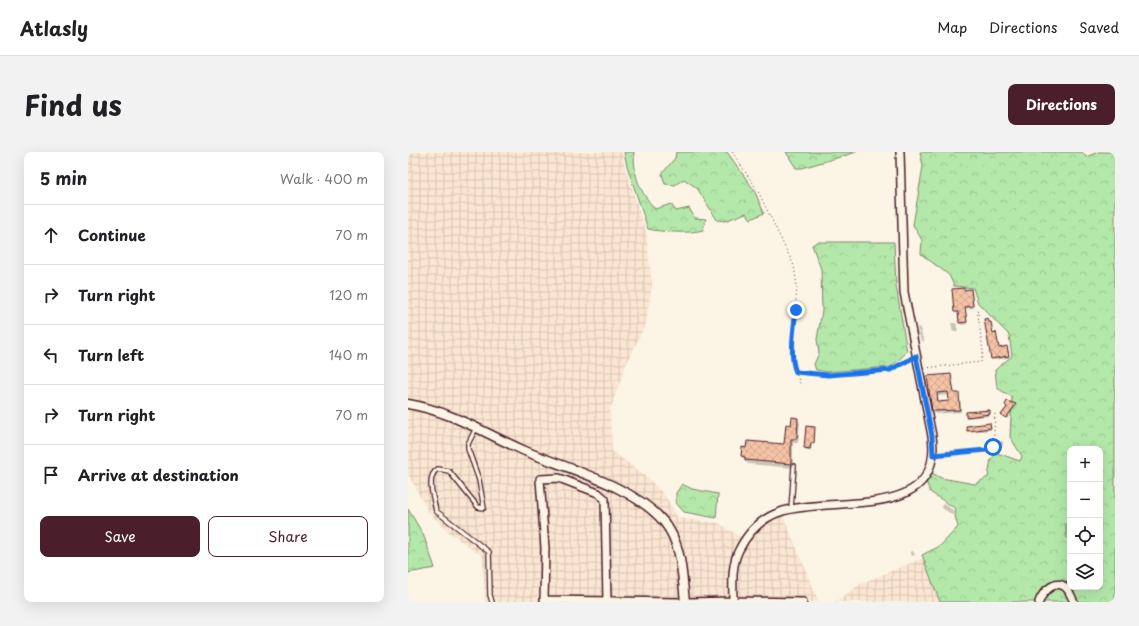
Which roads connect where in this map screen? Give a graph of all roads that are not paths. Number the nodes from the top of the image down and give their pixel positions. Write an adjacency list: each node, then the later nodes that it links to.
1 (900, 152): 5 (street)
2 (408, 404): 3 (street)
3 (476, 428): 8 (lane); 11 (street)
4 (794, 466): 5 (lane)
5 (791, 509): 7 (street)
6 (544, 601): 9 (street); 9 (street)
7 (732, 601): 12 (street); 13 (street)
8 (492, 602)
9 (606, 602): 10 (street)
10 (678, 602)
11 (685, 602)
12 (689, 602)
13 (803, 602)
14 (1039, 602): 15 (street)
15 (1074, 602)

